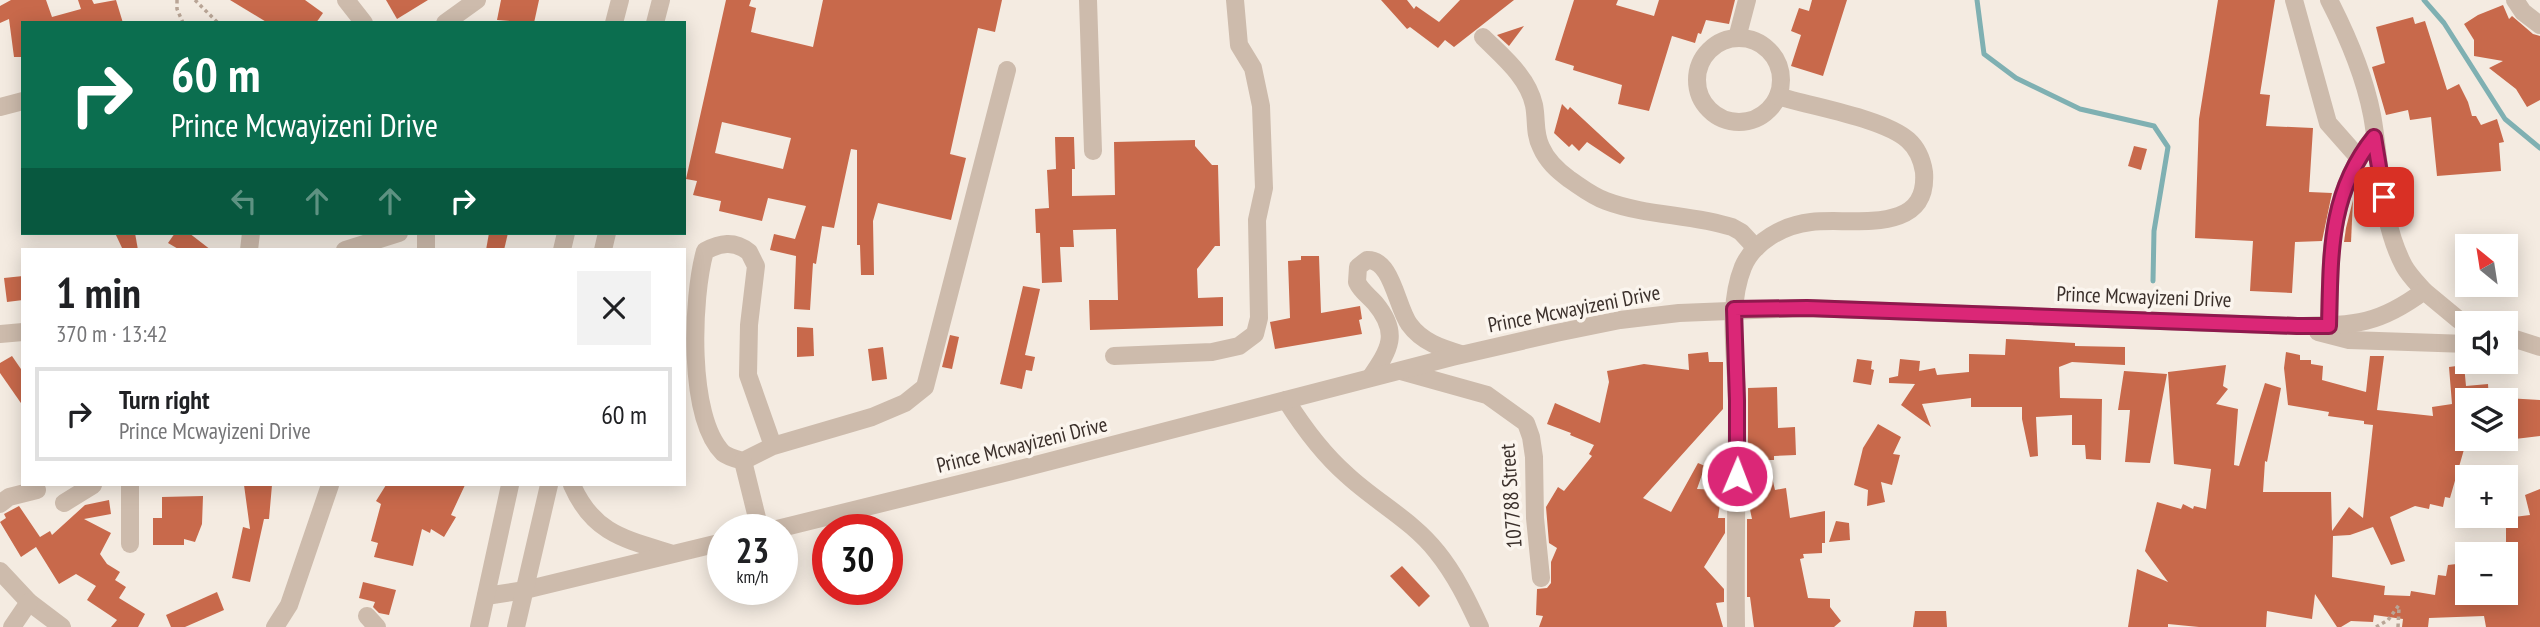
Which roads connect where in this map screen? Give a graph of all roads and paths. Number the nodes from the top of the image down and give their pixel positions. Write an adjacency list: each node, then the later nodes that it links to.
1 (177, 0): 13 (path)
2 (195, 0): 14 (path)
3 (346, 0): 15 (street)
4 (477, 0): 16 (street)
5 (620, 0): 17 (street)
6 (661, 0): 18 (street)
7 (1088, 0): 27 (street)
8 (1235, 0): 44 (street)
9 (1747, 0): 21 (street)
10 (2294, 0): 28 (street)
11 (2329, 0): 26 (street)
12 (2515, 0): 19 (street)
13 (182, 21)
14 (216, 21)
15 (363, 21)
16 (448, 21)
17 (615, 21)
18 (656, 21)
19 (2540, 25)
20 (1483, 37): 30 (street)
21 (1737, 38): 23 (street); 23 (street)
22 (1007, 70): 48 (street)
23 (1778, 96): 30 (street)
24 (21, 102): 25 (street)
25 (0, 107)
26 (2374, 137): 28 (street); 32 (street)
27 (1093, 150)
28 (2358, 157): 36 (street)
29 (393, 235): 31 (street)
30 (1756, 247): 33 (street)
31 (351, 248)
32 (2424, 291): 34 (street); 36 (street, Prince Mcwayizeni Drive)
33 (1734, 309): 35 (street, Prince Mcwayizeni Drive); 43 (street, Prince Mcwayizeni Drive); 75 (street)
34 (2455, 317)
35 (2297, 326): 36 (street, Prince Mcwayizeni Drive); 40 (street)
36 (2329, 326)
37 (21, 332): 38 (street)
38 (0, 334)
39 (2518, 340): 42 (street)
40 (2455, 344)
41 (2518, 346): 42 (street)
42 (2540, 347)
43 (1461, 355): 45 (street, Prince Mcwayizeni Drive); 46 (street)
44 (1114, 356)
45 (1400, 370): 46 (street, Prince Mcwayizeni Drive); 65 (street, 107788 Street)
46 (1370, 378): 47 (street, Prince Mcwayizeni Drive)
47 (1286, 400): 60 (street, Prince Mcwayizeni Drive); 74 (street)
48 (773, 446): 49 (street); 49 (street)
49 (743, 461): 59 (street)
50 (91, 486): 57 (street)
51 (130, 486): 61 (street)
52 (330, 486): 69 (street)
53 (510, 486): 67 (street)
54 (549, 486): 66 (street)
55 (572, 486): 63 (street)
56 (37, 490): 58 (street)
57 (64, 503)
58 (0, 504)
59 (756, 514)
60 (798, 524)
61 (130, 544)
62 (707, 546): 63 (street)
63 (673, 554): 66 (street)
64 (0, 571): 68 (street)
65 (1541, 578)
66 (525, 590): 67 (street); 73 (street)
67 (486, 596): 72 (street)
68 (29, 602): 70 (street); 71 (street)
69 (278, 626)
70 (12, 627)
71 (62, 627)
72 (480, 627)
73 (516, 627)
74 (1480, 627)
75 (1736, 627)
76 (2376, 627): 77 (path)
77 (2398, 627)

